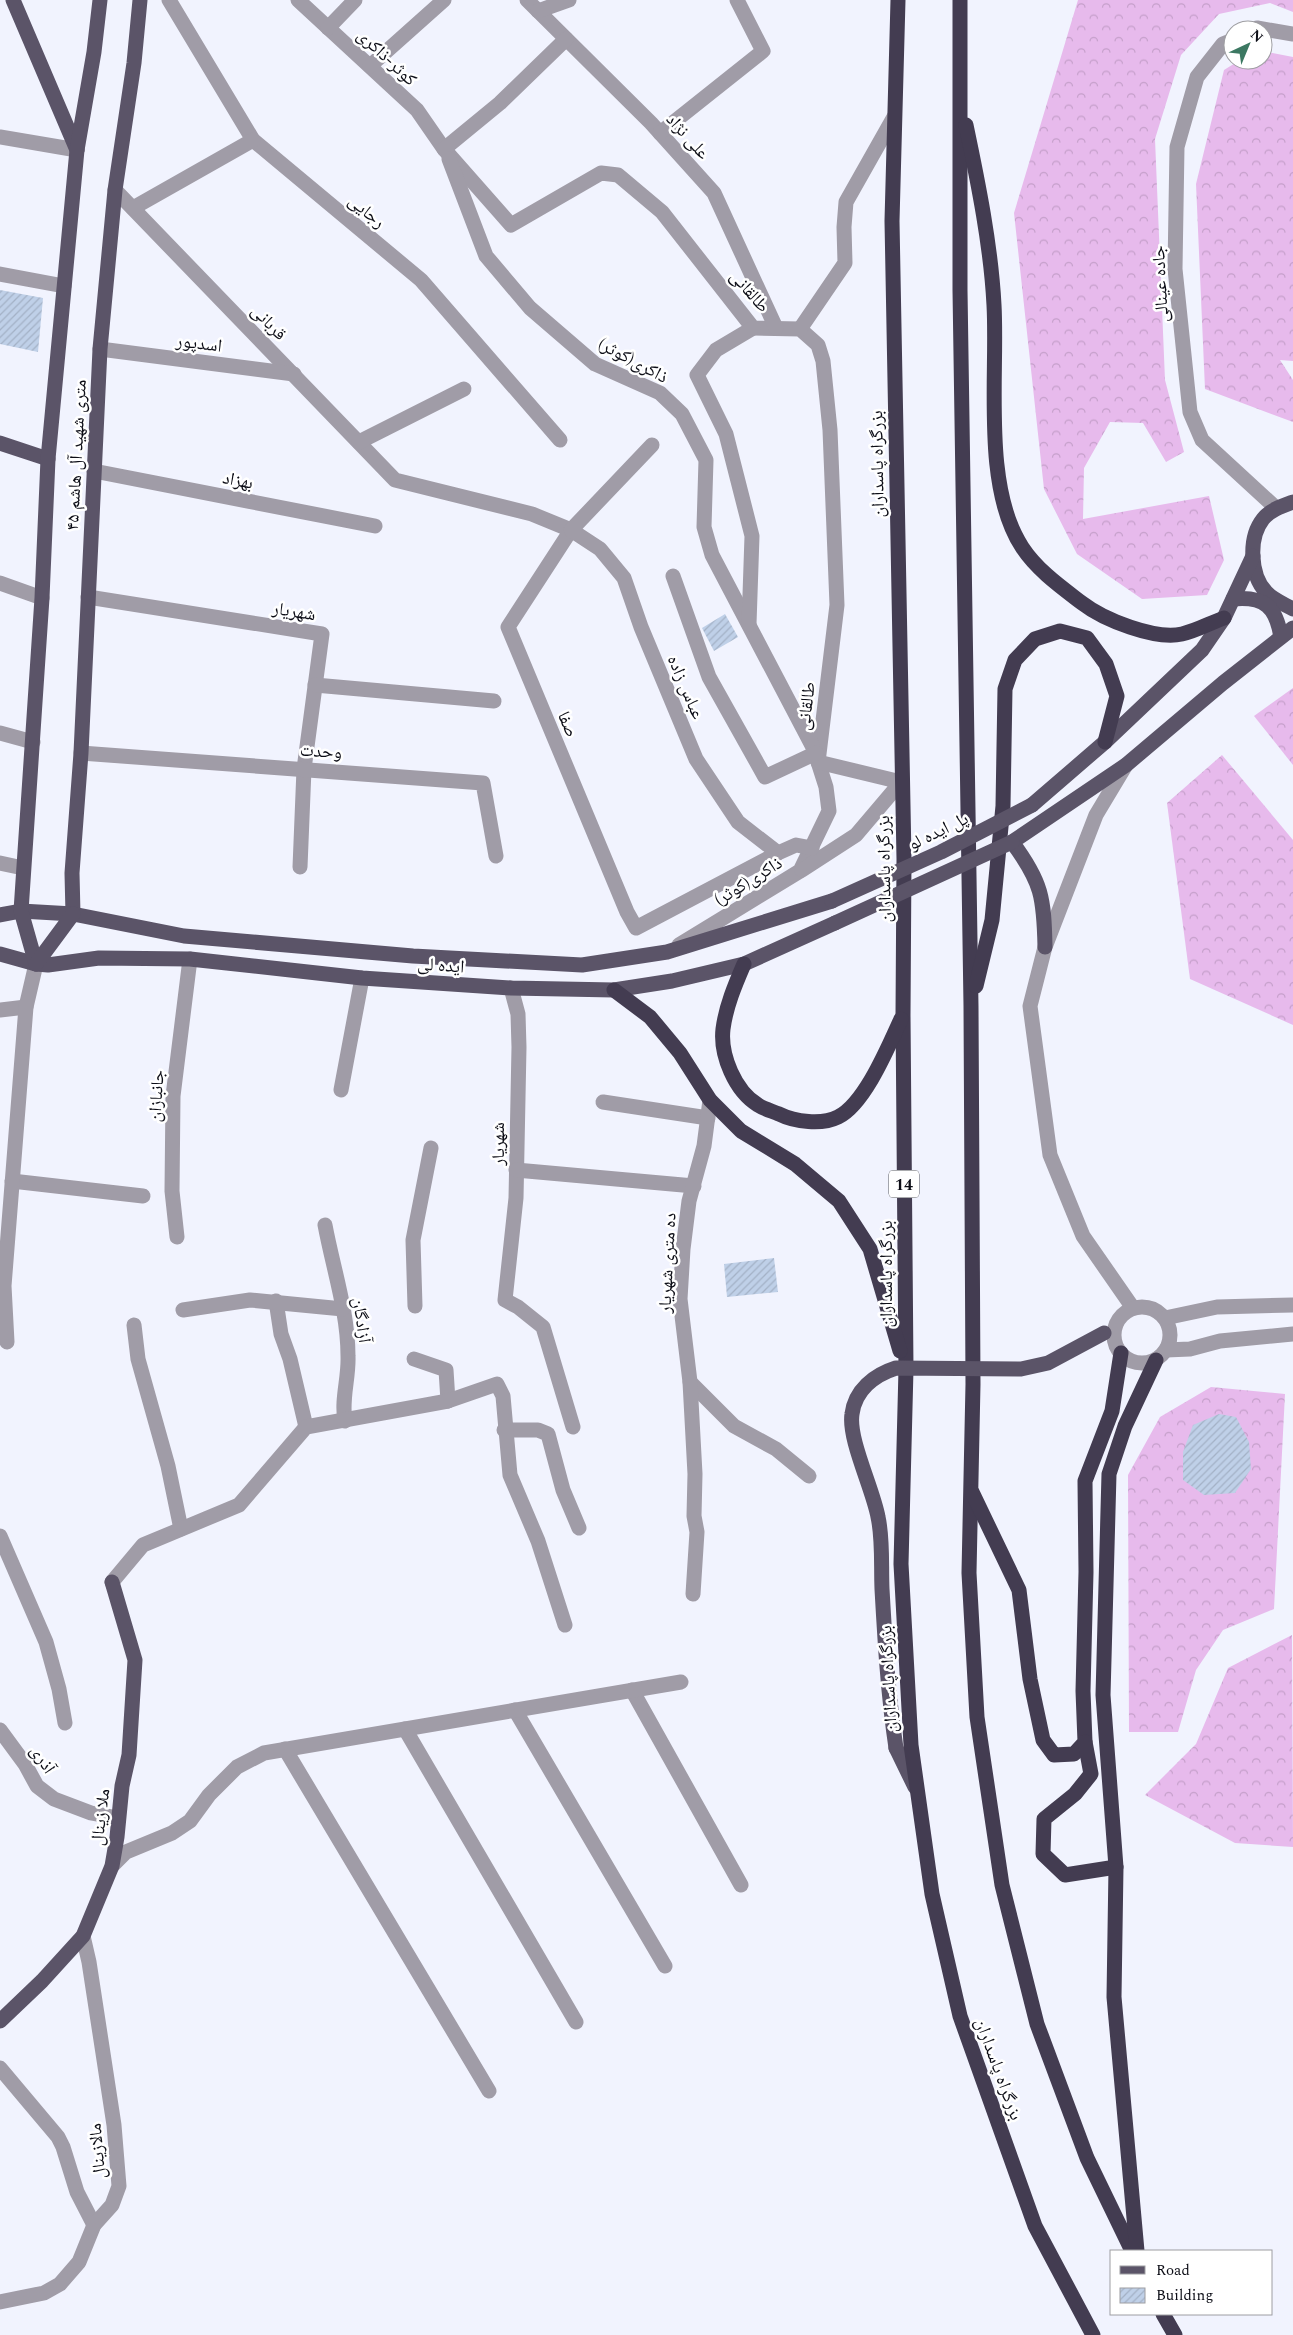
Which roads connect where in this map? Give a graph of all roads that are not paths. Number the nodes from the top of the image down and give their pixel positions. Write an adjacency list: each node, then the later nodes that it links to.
1 (13, 0): 25 (main road)
2 (100, 0): 25 (main road, ۴۵ متری شهید آل هاشم)
3 (140, 0): 26 (main road, ۴۵ متری شهید آل هاشم)
4 (169, 0): 23 (street, رجایی)
5 (298, 0): 13 (street, کوثر-ذاکری)
6 (355, 0): 13 (street)
7 (444, 0): 18 (street)
8 (569, 0): 12 (street)
9 (737, 0): 21 (street)
10 (898, 0): 20 (highway, بزرگراه پاسداران / 14)
11 (960, 0): 19 (highway)
12 (532, 5): 16 (street, علی نژاد)
13 (328, 28): 18 (street, کوثر-ذاکری)
14 (1273, 31): 15 (street)
15 (1293, 34)
16 (566, 39): 21 (street, علی نژاد); 24 (street)
17 (1223, 44): 43 (street, جاده عینالی)
18 (370, 66): 24 (street, کوثر-ذاکری)
19 (960, 94): 53 (highway); 87 (highway)
20 (894, 116): 32 (street); 65 (highway, بزرگراه پاسداران / 14)
21 (660, 133): 31 (street, علی نژاد)
22 (0, 137): 25 (street)
23 (253, 140): 27 (street); 36 (street, رجایی)
24 (444, 149): 30 (street, طالقانی); 54 (street, ذاکری(کوثر))
25 (76, 150): 29 (main road, ۴۵ متری شهید آل هاشم)
26 (115, 190): 27 (street, قربانی); 33 (main road, ۴۵ متری شهید آل هاشم)
27 (133, 208): 34 (street, قربانی)
28 (0, 274): 29 (street)
29 (64, 286): 40 (main road, ۴۵ متری شهید آل هاشم)
30 (753, 328): 31 (street, طالقانی); 54 (street)
31 (776, 328): 32 (street, طالقانی)
32 (800, 329): 62 (street, طالقانی)
33 (100, 349): 34 (street, اسدپور); 41 (main road, ۴۵ متری شهید آل هاشم)
34 (294, 374): 38 (street, قربانی)
35 (464, 389): 38 (street)
36 (560, 440)
37 (0, 442): 40 (main road)
38 (358, 442): 45 (street, قربانی)
39 (652, 445): 45 (street)
40 (48, 458): 50 (main road, ۴۵ متری شهید آل هاشم)
41 (94, 471): 44 (street, بهزاد); 49 (main road, ۴۵ متری شهید آل هاشم)
42 (1293, 502): 43 (main road)
43 (1276, 508): 46 (main road)
44 (375, 526)
45 (571, 530): 68 (street, عباس زاده); 68 (street, صفا)
46 (1253, 556): 51 (main road, پل ایده لو); 52 (main road)
47 (674, 576): 62 (street)
48 (0, 583): 50 (street)
49 (88, 597): 56 (street, شهریار); 61 (main road, ۴۵ متری شهید آل هاشم)
50 (42, 598): 59 (main road, ۴۵ متری شهید آل هاشم)
51 (1233, 599): 53 (main road, پل ایده لو); 55 (main road)
52 (1293, 608)
53 (1224, 618): 60 (main road, پل ایده لو)
54 (749, 626): 62 (street, ذاکری(کوثر))
55 (1287, 633): 63 (main road)
56 (315, 685): 57 (street); 64 (street, شهریار)
57 (494, 701)
58 (0, 733): 59 (street)
59 (33, 742): 72 (main road, ۴۵ متری شهید آل هاشم)
60 (1105, 742): 74 (main road, پل ایده لو, bridge); 87 (highway)
61 (81, 753): 64 (street, وحدت); 76 (main road, ۴۵ متری شهید آل هاشم)
62 (817, 757): 65 (street); 67 (street, ذاکری(کوثر))
63 (1126, 765): 66 (main road); 78 (street)
64 (304, 769): 69 (street, وحدت); 71 (street, شهریار)
65 (901, 782): 73 (street); 90 (highway, بزرگراه پاسداران / 14)
66 (1012, 842): 78 (main road); 83 (main road, ایده لی, bridge)
67 (812, 848): 68 (street, صفا); 73 (street, ذاکری(کوثر))
68 (778, 853)
69 (496, 856)
70 (0, 863): 72 (street)
71 (300, 867)
72 (23, 868): 75 (main road, ۴۵ متری شهید آل هاشم)
73 (800, 871): 79 (street, ذاکری(کوثر))
74 (832, 901): 79 (main road, ایده لی)
75 (22, 911): 76 (main road, ایده لی); 77 (main road, ایده لی); 82 (main road, ۴۵ متری شهید آل هاشم)
76 (72, 914): 79 (main road, ایده لی); 82 (main road)
77 (0, 915)
78 (1045, 948): 106 (street)
79 (667, 952)
80 (0, 954): 82 (main road, ایده لی)
81 (190, 959): 82 (main road, ایده لی); 84 (main road, ایده لی); 101 (street, جانبازان)
82 (36, 964): 88 (street)
83 (744, 964): 86 (main road, ایده لی); 90 (highway)
84 (362, 978): 85 (main road, ایده لی); 91 (street)
85 (512, 988): 86 (main road, ایده لی); 96 (street, شهریار)
86 (614, 990): 92 (highway)
87 (971, 1006): 125 (highway)
88 (26, 1007): 89 (street); 97 (street)
89 (0, 1010)
90 (903, 1015): 117 (highway, بزرگراه پاسداران / 14)
91 (341, 1090)
92 (710, 1100): 94 (street, ده متری شهریار); 117 (highway)
93 (603, 1102): 94 (street)
94 (708, 1118): 98 (street, ده متری شهریار)
95 (431, 1148): 104 (street)
96 (516, 1170): 98 (street); 122 (street, شهریار)
97 (12, 1181): 99 (street); 102 (street)
98 (694, 1186): 118 (street, ده متری شهریار)
99 (143, 1196)
100 (325, 1226): 107 (street, آزادگان)
101 (177, 1237)
102 (2, 1287): 113 (street)
103 (276, 1301): 107 (street); 108 (street); 121 (street)
104 (415, 1306)
105 (1293, 1306): 109 (street)
106 (1133, 1308): 109 (street); 111 (street)
107 (343, 1309): 120 (street, آزادگان)
108 (183, 1310)
109 (1165, 1318): 115 (street)
110 (134, 1325): 127 (street)
111 (1110, 1330): 114 (street); 140 (main road, bridge)
112 (1293, 1334): 115 (street)
113 (7, 1342)
114 (1122, 1353): 115 (street); 138 (highway)
115 (1161, 1355): 143 (highway)
116 (414, 1359): 119 (street)
117 (906, 1369): 140 (highway, بزرگراه پاسداران / 14)
118 (690, 1382): 124 (street); 130 (street, ده متری شهریار)
119 (448, 1401): 120 (street); 123 (street)
120 (345, 1421): 121 (street)
121 (306, 1427): 127 (street)
122 (573, 1427)
123 (504, 1430): 126 (street); 131 (street)
124 (808, 1476)
125 (971, 1490): 138 (highway); 152 (highway)
126 (579, 1528)
127 (181, 1529): 129 (street)
128 (0, 1536): 135 (street)
129 (112, 1582): 141 (main road, ملا زینال)
130 (692, 1594)
131 (565, 1625)
132 (681, 1682): 133 (street)
133 (632, 1690): 134 (street); 144 (street)
134 (515, 1710): 136 (street); 146 (street)
135 (65, 1724)
136 (405, 1729): 139 (street); 148 (street)
137 (0, 1730): 141 (street, آذری)
138 (1086, 1742): 143 (highway)
139 (285, 1749): 142 (street); 150 (street)
140 (917, 1791): 156 (highway, بزرگراه پاسداران / 14)
141 (118, 1818): 142 (main road, ملا زینال)
142 (112, 1866): 145 (main road, ملا زینال)
143 (1116, 1867): 153 (highway)
144 (742, 1885)
145 (83, 1936): 147 (main road, ملا زینال); 151 (street, مالازینال)
146 (665, 1966)
147 (0, 2022)
148 (576, 2022)
149 (0, 2068): 151 (street)
150 (490, 2091)
151 (94, 2225): 154 (street, مالازینال)
152 (1132, 2250)
153 (1137, 2250)
154 (0, 2302)
155 (1163, 2315): 157 (highway)
156 (1093, 2335)
157 (1175, 2335)

